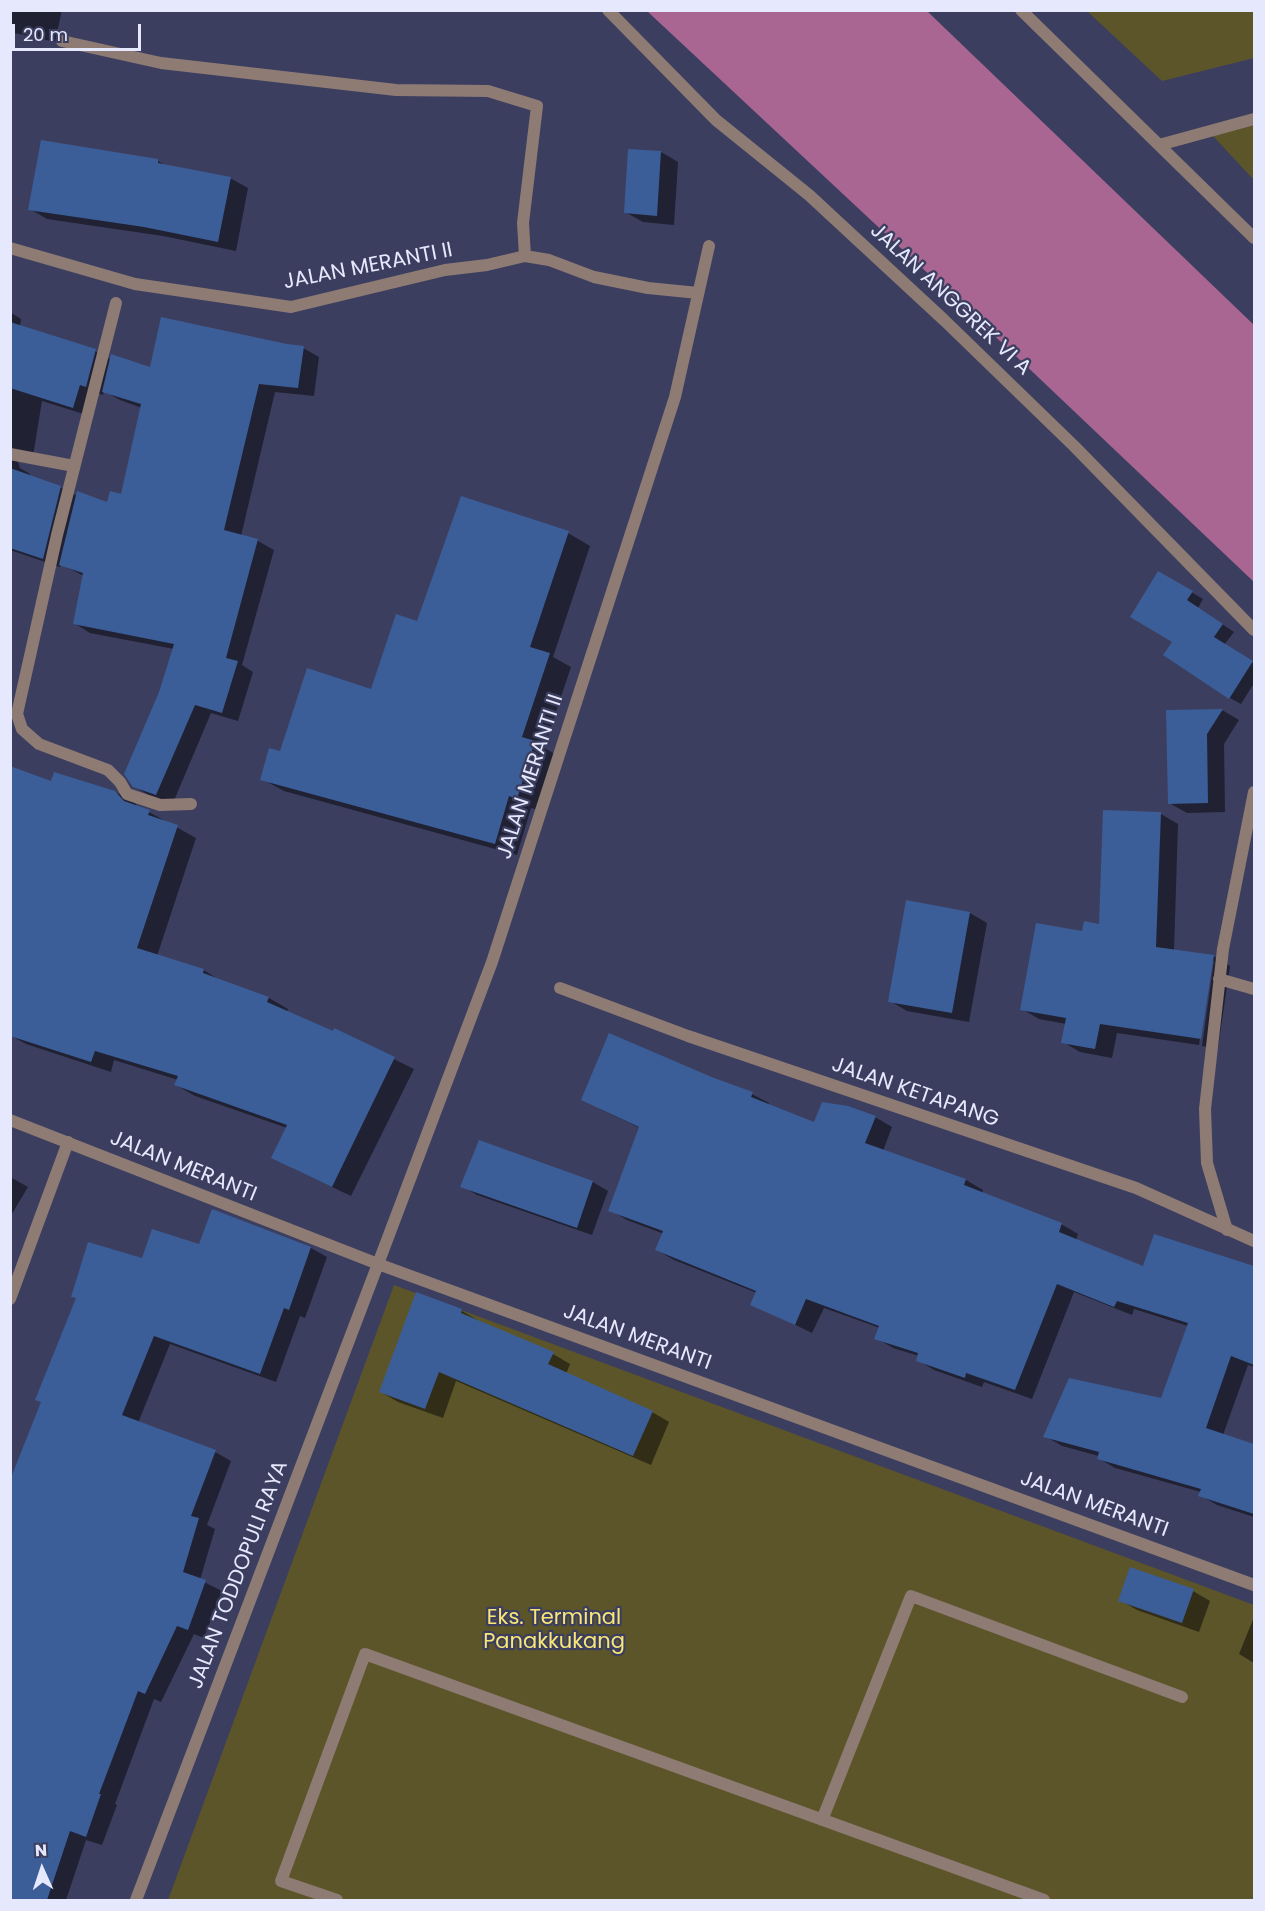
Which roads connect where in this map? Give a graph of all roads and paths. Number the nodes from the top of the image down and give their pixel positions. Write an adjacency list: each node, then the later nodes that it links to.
1 (608, 10): 14 (street, JALAN ANGGREK VI A)
2 (1021, 10): 5 (street)
3 (62, 41): 9 (street)
4 (1254, 119): 5 (street)
5 (1159, 145): 6 (street)
6 (1254, 238)
7 (710, 246): 10 (street, JALAN MERANTI II)
8 (10, 248): 9 (street, JALAN MERANTI II)
9 (525, 256): 10 (street, JALAN MERANTI II)
10 (698, 294): 25 (street, JALAN MERANTI II)
11 (116, 303): 13 (street)
12 (10, 454): 13 (street)
13 (74, 466): 15 (street)
14 (1254, 630)
15 (14, 712): 17 (street)
16 (1254, 792): 18 (street)
17 (191, 804)
18 (1219, 979): 20 (street); 23 (street)
19 (560, 988): 23 (street, JALAN KETAPANG)
20 (1254, 989)
21 (10, 1119): 22 (street, JALAN MERANTI)
22 (68, 1142): 25 (street, JALAN MERANTI); 26 (street)
23 (1227, 1230): 24 (street, JALAN KETAPANG)
24 (1254, 1241)
25 (378, 1264): 27 (street, JALAN MERANTI); 30 (street, JALAN TODDOPULI RAYA)
26 (10, 1299)
27 (1254, 1585)
28 (1182, 1697): 29 (street)
29 (822, 1820): 31 (street); 32 (street)
30 (136, 1900)
31 (337, 1900)
32 (1044, 1900)

